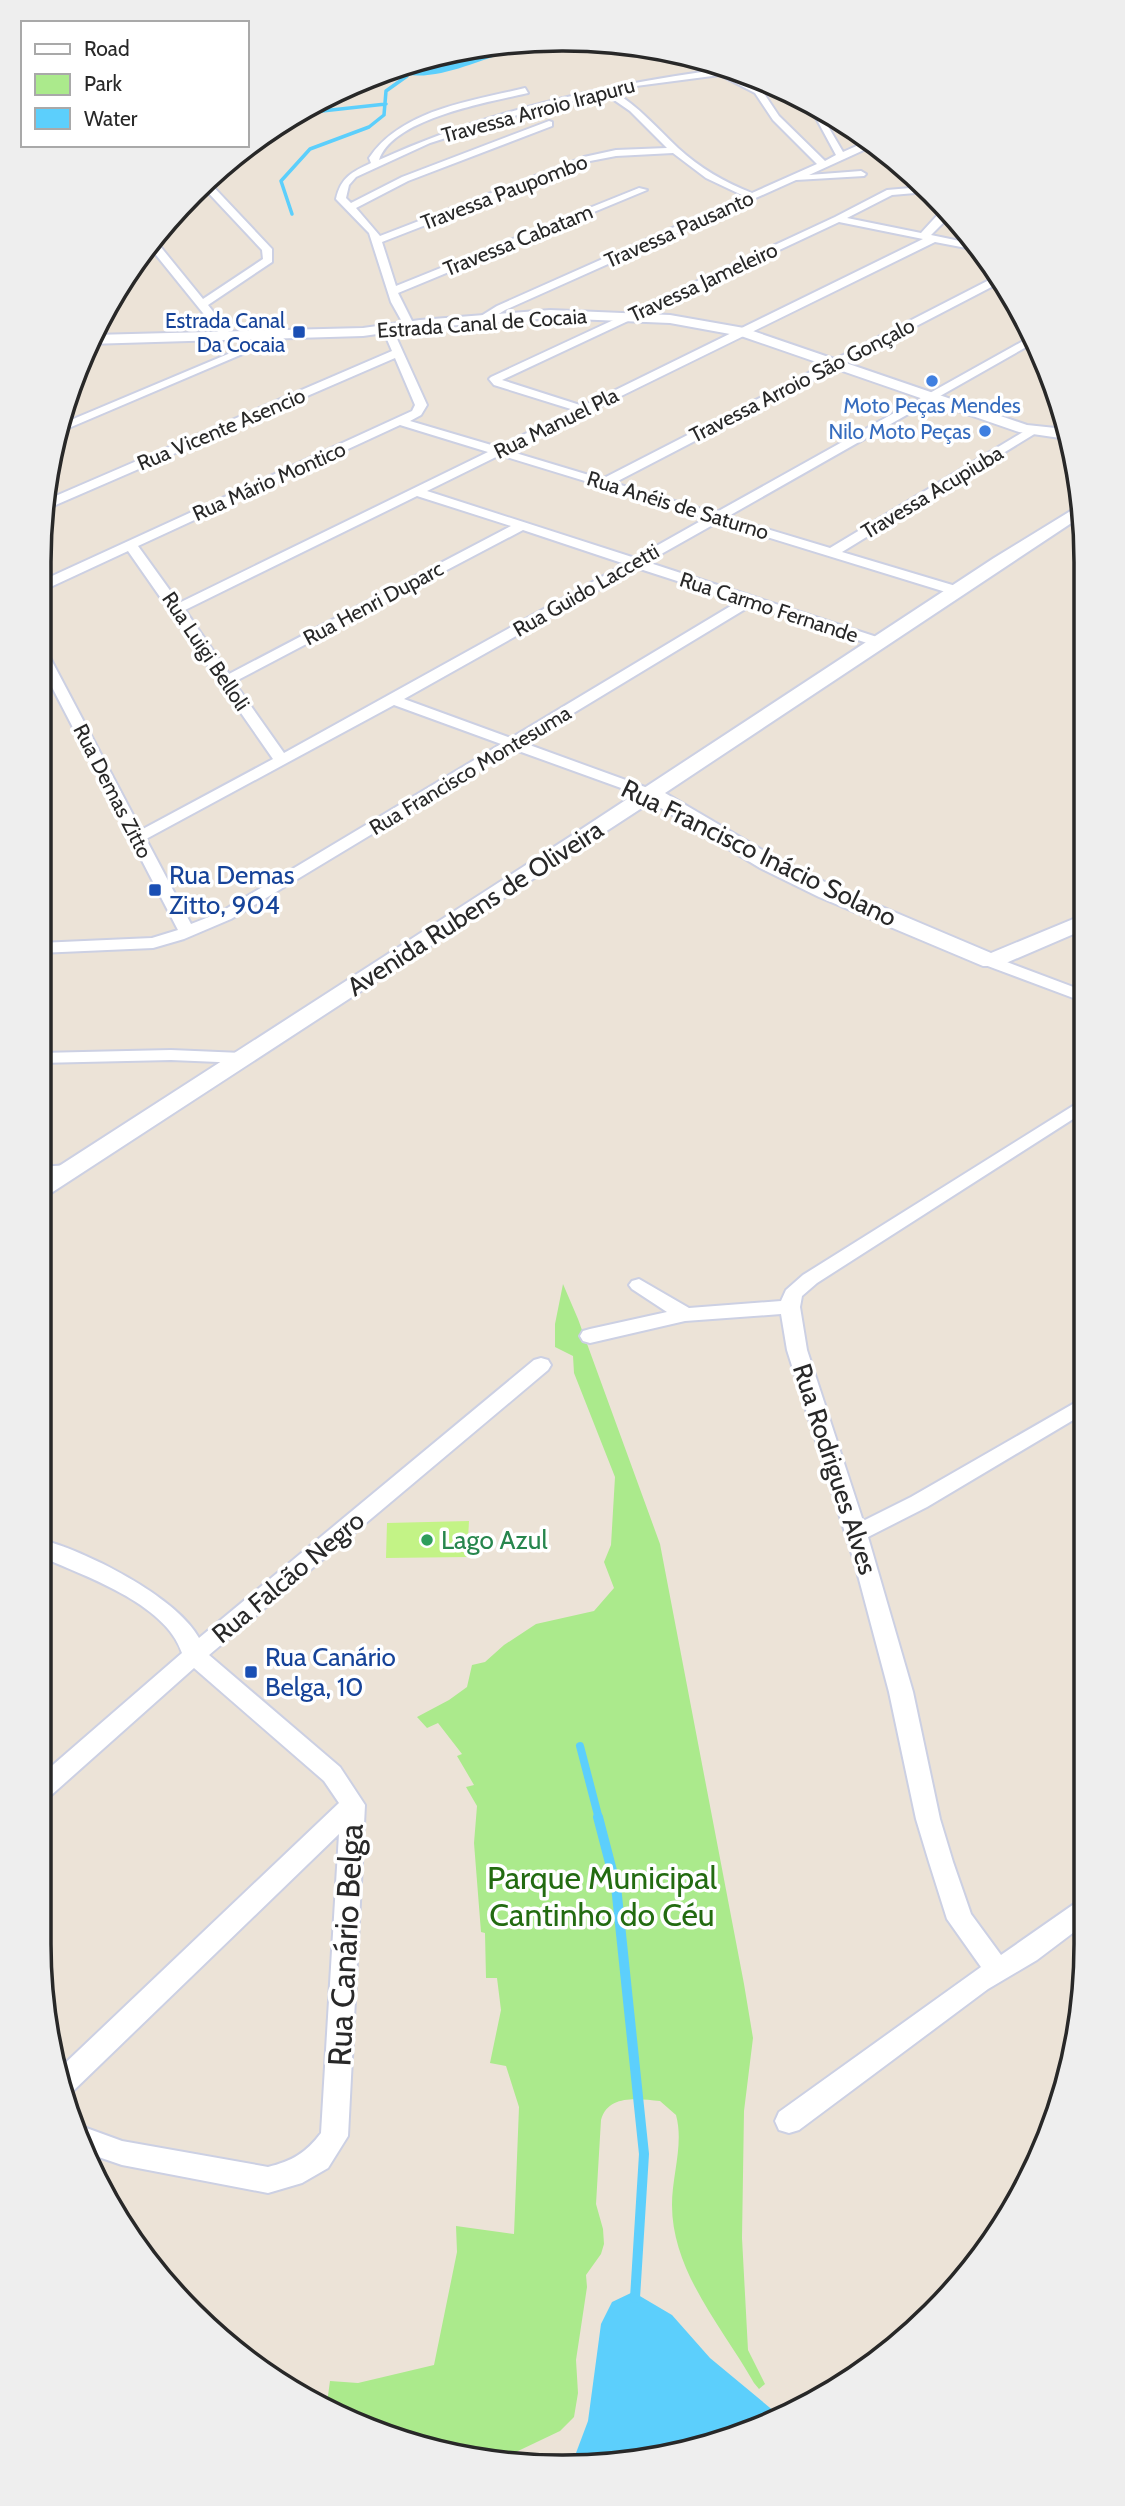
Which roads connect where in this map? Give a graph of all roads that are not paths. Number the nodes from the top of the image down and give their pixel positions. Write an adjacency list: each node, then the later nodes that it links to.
1 (711, 73): 3 (street, Travessa Arroio Irapuru)
2 (745, 85): 11 (street)
3 (607, 91): 8 (street); 10 (street, Travessa Arroio Irapuru)
4 (525, 92): 10 (street)
5 (820, 120): 9 (street)
6 (549, 124): 18 (street)
7 (861, 147): 9 (street, Travessa Pausanto)
8 (674, 150): 17 (street); 22 (street, Travessa Paupombo)
9 (841, 156): 11 (street, Travessa Pausanto)
10 (376, 164): 18 (street, Travessa Arroio Irapuru)
11 (823, 164): 13 (street, Travessa Pausanto)
12 (861, 174): 13 (street)
13 (793, 178): 17 (street, Travessa Pausanto)
14 (642, 190): 26 (street, Travessa Cabatam)
15 (211, 191): 27 (street)
16 (913, 191): 19 (street, Travessa Jameleiro)
17 (751, 196): 29 (street, Travessa Pausanto)
18 (349, 208): 22 (street)
19 (838, 219): 21 (street); 28 (street, Travessa Jameleiro)
20 (942, 220): 21 (street, Rua Manuel Pla)
21 (929, 237): 23 (street); 32 (street, Rua Manuel Pla)
22 (377, 241): 26 (street)
23 (962, 244)
24 (158, 250): 27 (street)
25 (991, 283): 38 (street, Travessa Arroio São Gonçalo)
26 (394, 291): 30 (street)
27 (203, 304): 35 (street)
28 (629, 316): 29 (main road, Estrada Canal de Cocaia); 32 (main road, Estrada Canal de Cocaia); 40 (street, Travessa Jameleiro)
29 (485, 318): 30 (main road, Estrada Canal de Cocaia)
30 (409, 325): 31 (main road, Estrada Canal de Cocaia)
31 (388, 330): 33 (main road, Estrada Canal de Cocaia); 37 (street)
32 (744, 332): 38 (main road, Estrada Canal de Cocaia); 40 (street, Rua Manuel Pla)
33 (282, 335): 35 (main road, Estrada Canal de Cocaia); 42 (street)
34 (104, 336): 35 (main road, Estrada Canal de Cocaia)
35 (228, 337)
36 (1025, 344): 39 (street, Rua Guido Laccetti)
37 (397, 353): 41 (street); 48 (street, Rua Vicente Asencio)
38 (834, 364): 39 (main road, Estrada Canal de Cocaia); 46 (street, Travessa Arroio São Gonçalo)
39 (930, 397): 43 (main road, Estrada Canal de Cocaia); 50 (street, Rua Guido Laccetti)
40 (585, 410): 45 (street, Rua Manuel Pla)
41 (402, 422): 45 (street, Rua Anéis de Saturno); 52 (street, Rua Mário Montico)
42 (70, 423)
43 (1032, 431): 44 (main road, Estrada Canal de Cocaia); 53 (street, Travessa Acupiuba)
44 (1058, 433)
45 (499, 451): 46 (street, Rua Anéis de Saturno); 47 (street, Rua Manuel Pla)
46 (606, 482): 50 (street, Rua Anéis de Saturno)
47 (418, 492): 51 (street, Rua Carmo Fernande); 58 (street, Rua Manuel Pla)
48 (55, 501)
49 (1072, 515): 56 (main road)
50 (715, 517): 53 (street, Rua Anéis de Saturno); 54 (street, Rua Guido Laccetti)
51 (521, 526): 54 (street, Rua Carmo Fernande); 61 (street, Rua Henri Duparc)
52 (130, 544): 55 (street, Rua Mário Montico); 58 (street, Rua Luigi Belloli)
53 (832, 552): 56 (street, Rua Anéis de Saturno)
54 (633, 564): 57 (street, Rua Carmo Fernande); 62 (street, Rua Guido Laccetti)
55 (51, 581)
56 (954, 590): 59 (main road)
57 (749, 601): 59 (street, Rua Carmo Fernande); 63 (street, Rua Francisco Montesuma)
58 (179, 608): 61 (street, Rua Luigi Belloli)
59 (881, 643): 65 (main road, Avenida Rubens de Oliveira)
60 (51, 674): 66 (street, Rua Demas Zitto)
61 (225, 681): 64 (street, Rua Luigi Belloli)
62 (394, 700): 63 (street, Rua Francisco Inácio Solano); 64 (street, Rua Guido Laccetti)
63 (513, 745): 65 (street, Rua Francisco Inácio Solano); 68 (street, Rua Francisco Montesuma)
64 (281, 759): 66 (street, Rua Guido Laccetti)
65 (651, 794): 70 (main road, Rua Francisco Inácio Solano); 73 (main road, Avenida Rubens de Oliveira)
66 (137, 838): 68 (street, Rua Demas Zitto)
67 (1074, 926): 70 (main road)
68 (187, 932): 69 (street, Rua Francisco Montesuma)
69 (51, 948)
70 (991, 961): 71 (street, Rua Francisco Inácio Solano)
71 (1074, 992)
72 (51, 1058): 73 (street)
73 (242, 1058): 75 (main road, Avenida Rubens de Oliveira)
74 (1074, 1110): 79 (street)
75 (69, 1171): 76 (street); 77 (main road)
76 (51, 1172)
77 (51, 1182)
78 (639, 1285): 80 (street)
79 (790, 1307): 80 (street); 84 (street, Rua Rodrigues Alves)
80 (685, 1315): 81 (street)
81 (590, 1336)
82 (541, 1365): 86 (street, Rua Falcão Negro)
83 (1074, 1410): 84 (street)
84 (857, 1534): 90 (street, Rua Rodrigues Alves)
85 (51, 1553): 86 (street, Rua Canário Belga)
86 (194, 1655): 87 (street, Rua Falcão Negro); 88 (street, Rua Canário Belga)
87 (51, 1780)
88 (353, 1805): 91 (street); 93 (street, Rua Canário Belga)
89 (1074, 1918): 90 (street)
90 (997, 1969): 92 (street)
91 (69, 2078)
92 (789, 2121)
93 (91, 2142)

